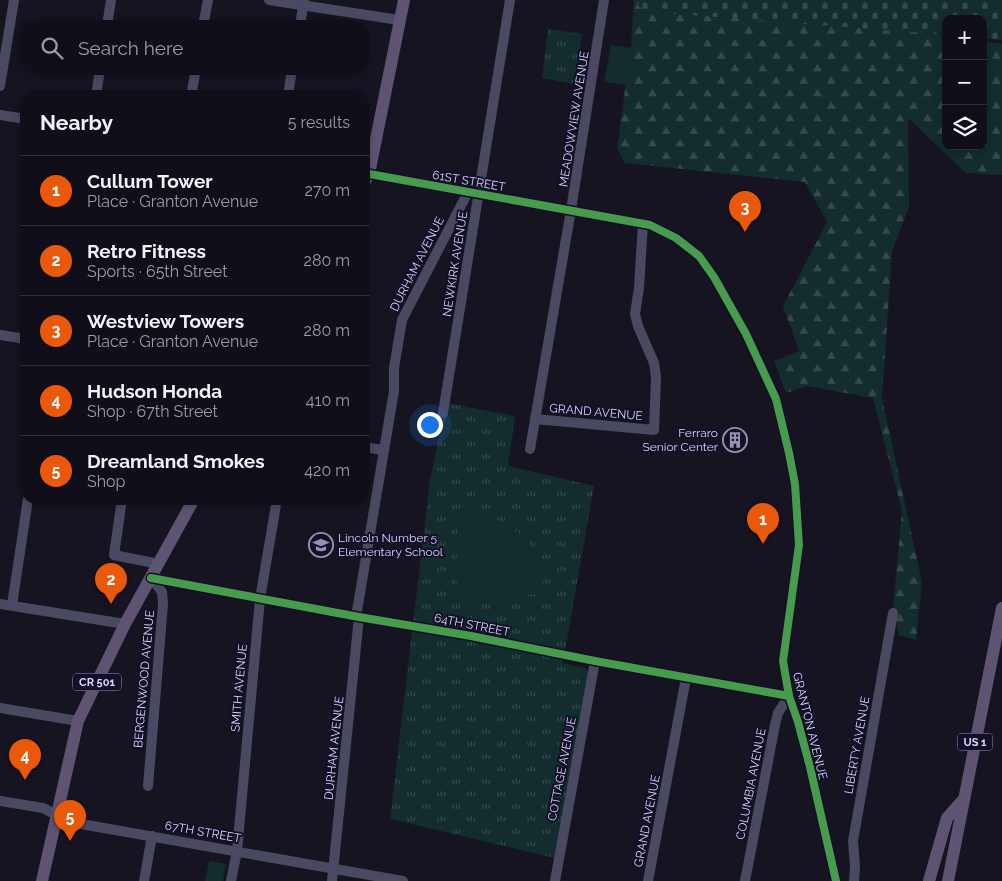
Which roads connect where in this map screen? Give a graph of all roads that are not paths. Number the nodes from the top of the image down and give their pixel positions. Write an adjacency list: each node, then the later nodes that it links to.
1 (14, 0): 16 (street)
2 (111, 0): 9 (street)
3 (208, 0): 10 (street)
4 (270, 0): 8 (street)
5 (404, 0): 12 (main road)
6 (510, 0): 25 (street, NEWKIRK AVENUE)
7 (604, 0): 26 (street, MEADOWVIEW AVENUE)
8 (304, 3): 11 (street); 12 (street)
9 (108, 20)
10 (204, 20)
11 (301, 20)
12 (400, 20): 22 (main road)
13 (99, 75): 17 (street)
14 (195, 75): 18 (street)
15 (291, 75): 19 (street)
16 (0, 86)
17 (97, 90)
18 (193, 90)
19 (289, 90)
20 (0, 114): 21 (street)
21 (20, 118)
22 (370, 155)
23 (370, 178): 24 (street, 61ST STREET)
24 (468, 192): 25 (street, 61ST STREET); 34 (street, DURHAM AVENUE)
25 (479, 194): 26 (street, 61ST STREET); 30 (street, NEWKIRK AVENUE)
26 (571, 210): 27 (street, GRANTON AVENUE); 31 (street, MEADOWVIEW AVENUE)
27 (643, 223): 31 (street, GRAND AVENUE); 50 (street, GRANTON AVENUE)
28 (0, 335): 29 (street)
29 (20, 338)
30 (443, 414)
31 (536, 419): 33 (street, MEADOWVIEW AVENUE)
32 (370, 448): 34 (street)
33 (530, 449)
34 (384, 450): 46 (street, DURHAM AVENUE)
35 (27, 505): 43 (street)
36 (121, 505): 39 (street)
37 (191, 505): 39 (main road, CR 501)
38 (276, 505): 41 (street, SMITH AVENUE)
39 (159, 564): 40 (main road, CR 501)
40 (151, 578): 41 (street, 64TH STREET); 47 (main road, CR 501); 53 (street, BERGENWOOD AVENUE)
41 (260, 599): 46 (street, 64TH STREET); 58 (street, SMITH AVENUE)
42 (0, 604): 43 (street)
43 (12, 605): 47 (street)
44 (1002, 608): 54 (main road, US 1)
45 (893, 613): 69 (street, LIBERTY AVENUE)
46 (358, 617): 48 (street, 64TH STREET); 59 (street, DURHAM AVENUE)
47 (125, 624): 52 (main road, CR 501)
48 (595, 661): 49 (street, 64TH STREET); 65 (street, COTTAGE AVENUE)
49 (686, 678): 50 (street, 64TH STREET); 66 (street, GRAND AVENUE)
50 (789, 696): 67 (street, COLUMBIA AVENUE); 68 (street, GRANTON AVENUE)
51 (0, 708): 52 (street)
52 (78, 721): 56 (main road, CR 501)
53 (148, 786)
54 (964, 800): 70 (main road); 71 (main road, US 1)
55 (0, 801): 56 (street, 67TH STREET)
56 (58, 816): 57 (street, 67TH STREET); 60 (main road, CR 501)
57 (152, 836): 58 (street, 67TH STREET); 61 (street)
58 (236, 851): 59 (street, 67TH STREET); 62 (street, SMITH AVENUE)
59 (334, 868): 63 (street, DURHAM AVENUE); 64 (street, 67TH STREET)
60 (42, 881)
61 (144, 881)
62 (231, 881)
63 (332, 881)
64 (403, 881)
65 (555, 881)
66 (648, 881)
67 (745, 881)
68 (836, 881)
69 (854, 881)
70 (930, 881)
71 (948, 881)

